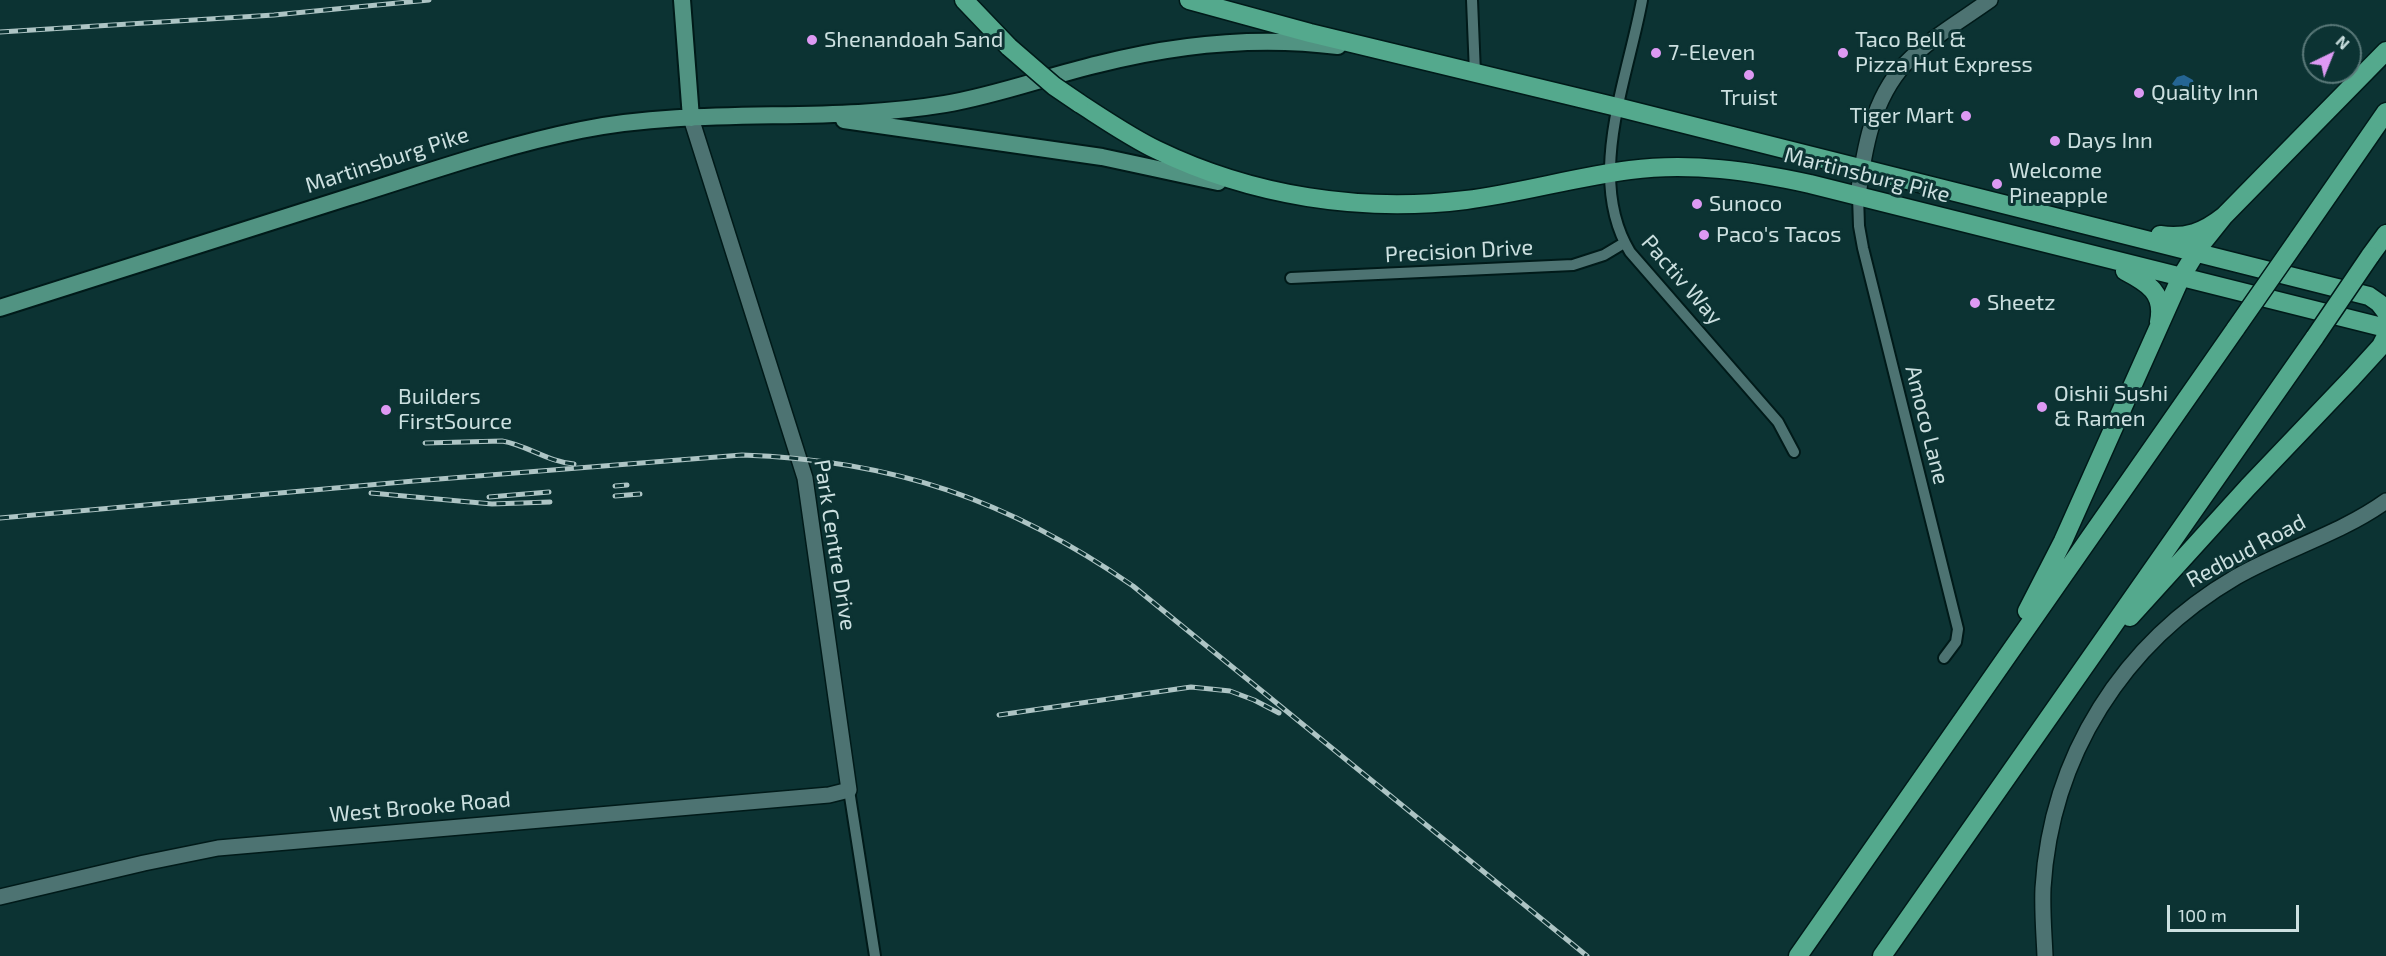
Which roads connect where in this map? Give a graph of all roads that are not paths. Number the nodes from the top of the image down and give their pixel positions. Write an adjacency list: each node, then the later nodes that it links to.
1 (682, 0): 13 (main road)
2 (1189, 0): 8 (highway, Martinsburg Pike)
3 (1472, 0): 9 (street)
4 (1642, 0): 10 (street, Pactiv Way)
5 (1990, 0): 14 (street)
6 (965, 2): 17 (highway, Martinsburg Pike, bridge)
7 (2386, 51): 18 (highway)
8 (1413, 58): 9 (highway, Martinsburg Pike); 12 (main road)
9 (1475, 73): 10 (highway, Martinsburg Pike)
10 (1617, 107): 14 (highway, Martinsburg Pike); 15 (street, Pactiv Way)
11 (2386, 112): 37 (highway, bridge)
12 (798, 115): 13 (main road, Martinsburg Pike); 17 (main road)
13 (691, 118): 27 (main road, Martinsburg Pike); 39 (street, Park Centre Drive)
14 (1862, 169): 16 (street); 19 (highway, Martinsburg Pike)
15 (1610, 173): 16 (highway, Martinsburg Pike); 17 (highway, Martinsburg Pike); 21 (street, Pactiv Way)
16 (1858, 196): 23 (highway, Martinsburg Pike); 36 (street, Amoco Lane)
17 (1327, 201)
18 (2224, 216): 19 (highway); 22 (highway)
19 (2098, 228): 22 (highway, Martinsburg Pike)
20 (2386, 234): 38 (highway, bridge)
21 (1624, 243): 24 (street, Precision Drive); 34 (street, Pactiv Way)
22 (2196, 252): 25 (highway); 26 (highway, Martinsburg Pike)
23 (2097, 256): 25 (highway, Martinsburg Pike); 29 (highway)
24 (1290, 278)
25 (2181, 278): 29 (highway); 30 (highway, Martinsburg Pike)
26 (2378, 298): 28 (highway)
27 (0, 308)
28 (2386, 312)
29 (2158, 328): 37 (highway)
30 (2386, 328)
31 (2386, 336): 33 (highway)
32 (2386, 350): 33 (highway)
33 (2352, 378): 38 (highway)
34 (1794, 452)
35 (2386, 501): 44 (street, Redbud Road)
36 (1944, 658)
37 (2006, 658): 42 (highway)
38 (2065, 695): 43 (highway)
39 (849, 790): 40 (street, West Brooke Road); 41 (street, Park Centre Drive)
40 (0, 897)
41 (875, 956)
42 (1798, 956)
43 (1882, 956)
44 (2045, 956)

